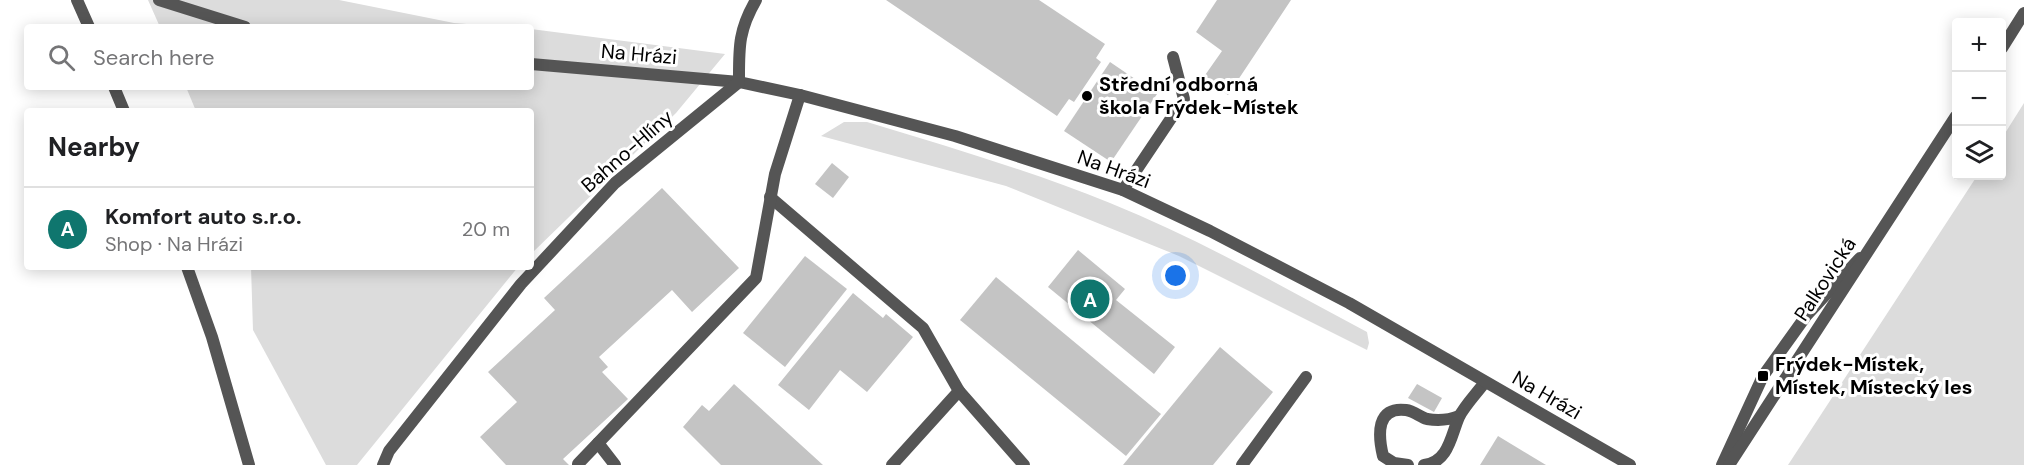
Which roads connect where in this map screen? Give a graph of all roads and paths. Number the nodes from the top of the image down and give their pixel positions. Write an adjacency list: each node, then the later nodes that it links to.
1 (77, 0): 5 (street)
2 (159, 0): 6 (street)
3 (756, 0): 10 (street)
4 (2024, 13): 7 (street)
5 (88, 24)
6 (235, 24)
7 (2006, 40)
8 (1173, 57): 15 (street)
9 (534, 64): 10 (street, Na Hrázi)
10 (739, 82): 12 (street, Na Hrázi); 26 (street, Bahno-Hlíny)
11 (115, 90): 13 (street)
12 (800, 95): 15 (street, Na Hrázi); 16 (street)
13 (123, 108)
14 (1952, 122): 17 (street, Palkovická)
15 (1123, 190): 20 (street, Na Hrázi)
16 (770, 197): 21 (street); 23 (street)
17 (1867, 250): 34 (street); 35 (street, Palkovická)
18 (188, 270): 25 (street)
19 (1306, 377): 30 (street)
20 (1485, 382): 22 (street); 33 (street, Na Hrázi)
21 (959, 391): 28 (street); 29 (street)
22 (1460, 416): 31 (street); 32 (street)
23 (598, 443): 24 (street); 27 (street)
24 (578, 464)
25 (249, 465)
26 (383, 465)
27 (615, 465)
28 (892, 465)
29 (1024, 465)
30 (1242, 465)
31 (1408, 465)
32 (1424, 465)
33 (1630, 465)
34 (1722, 465)
35 (1729, 465)

